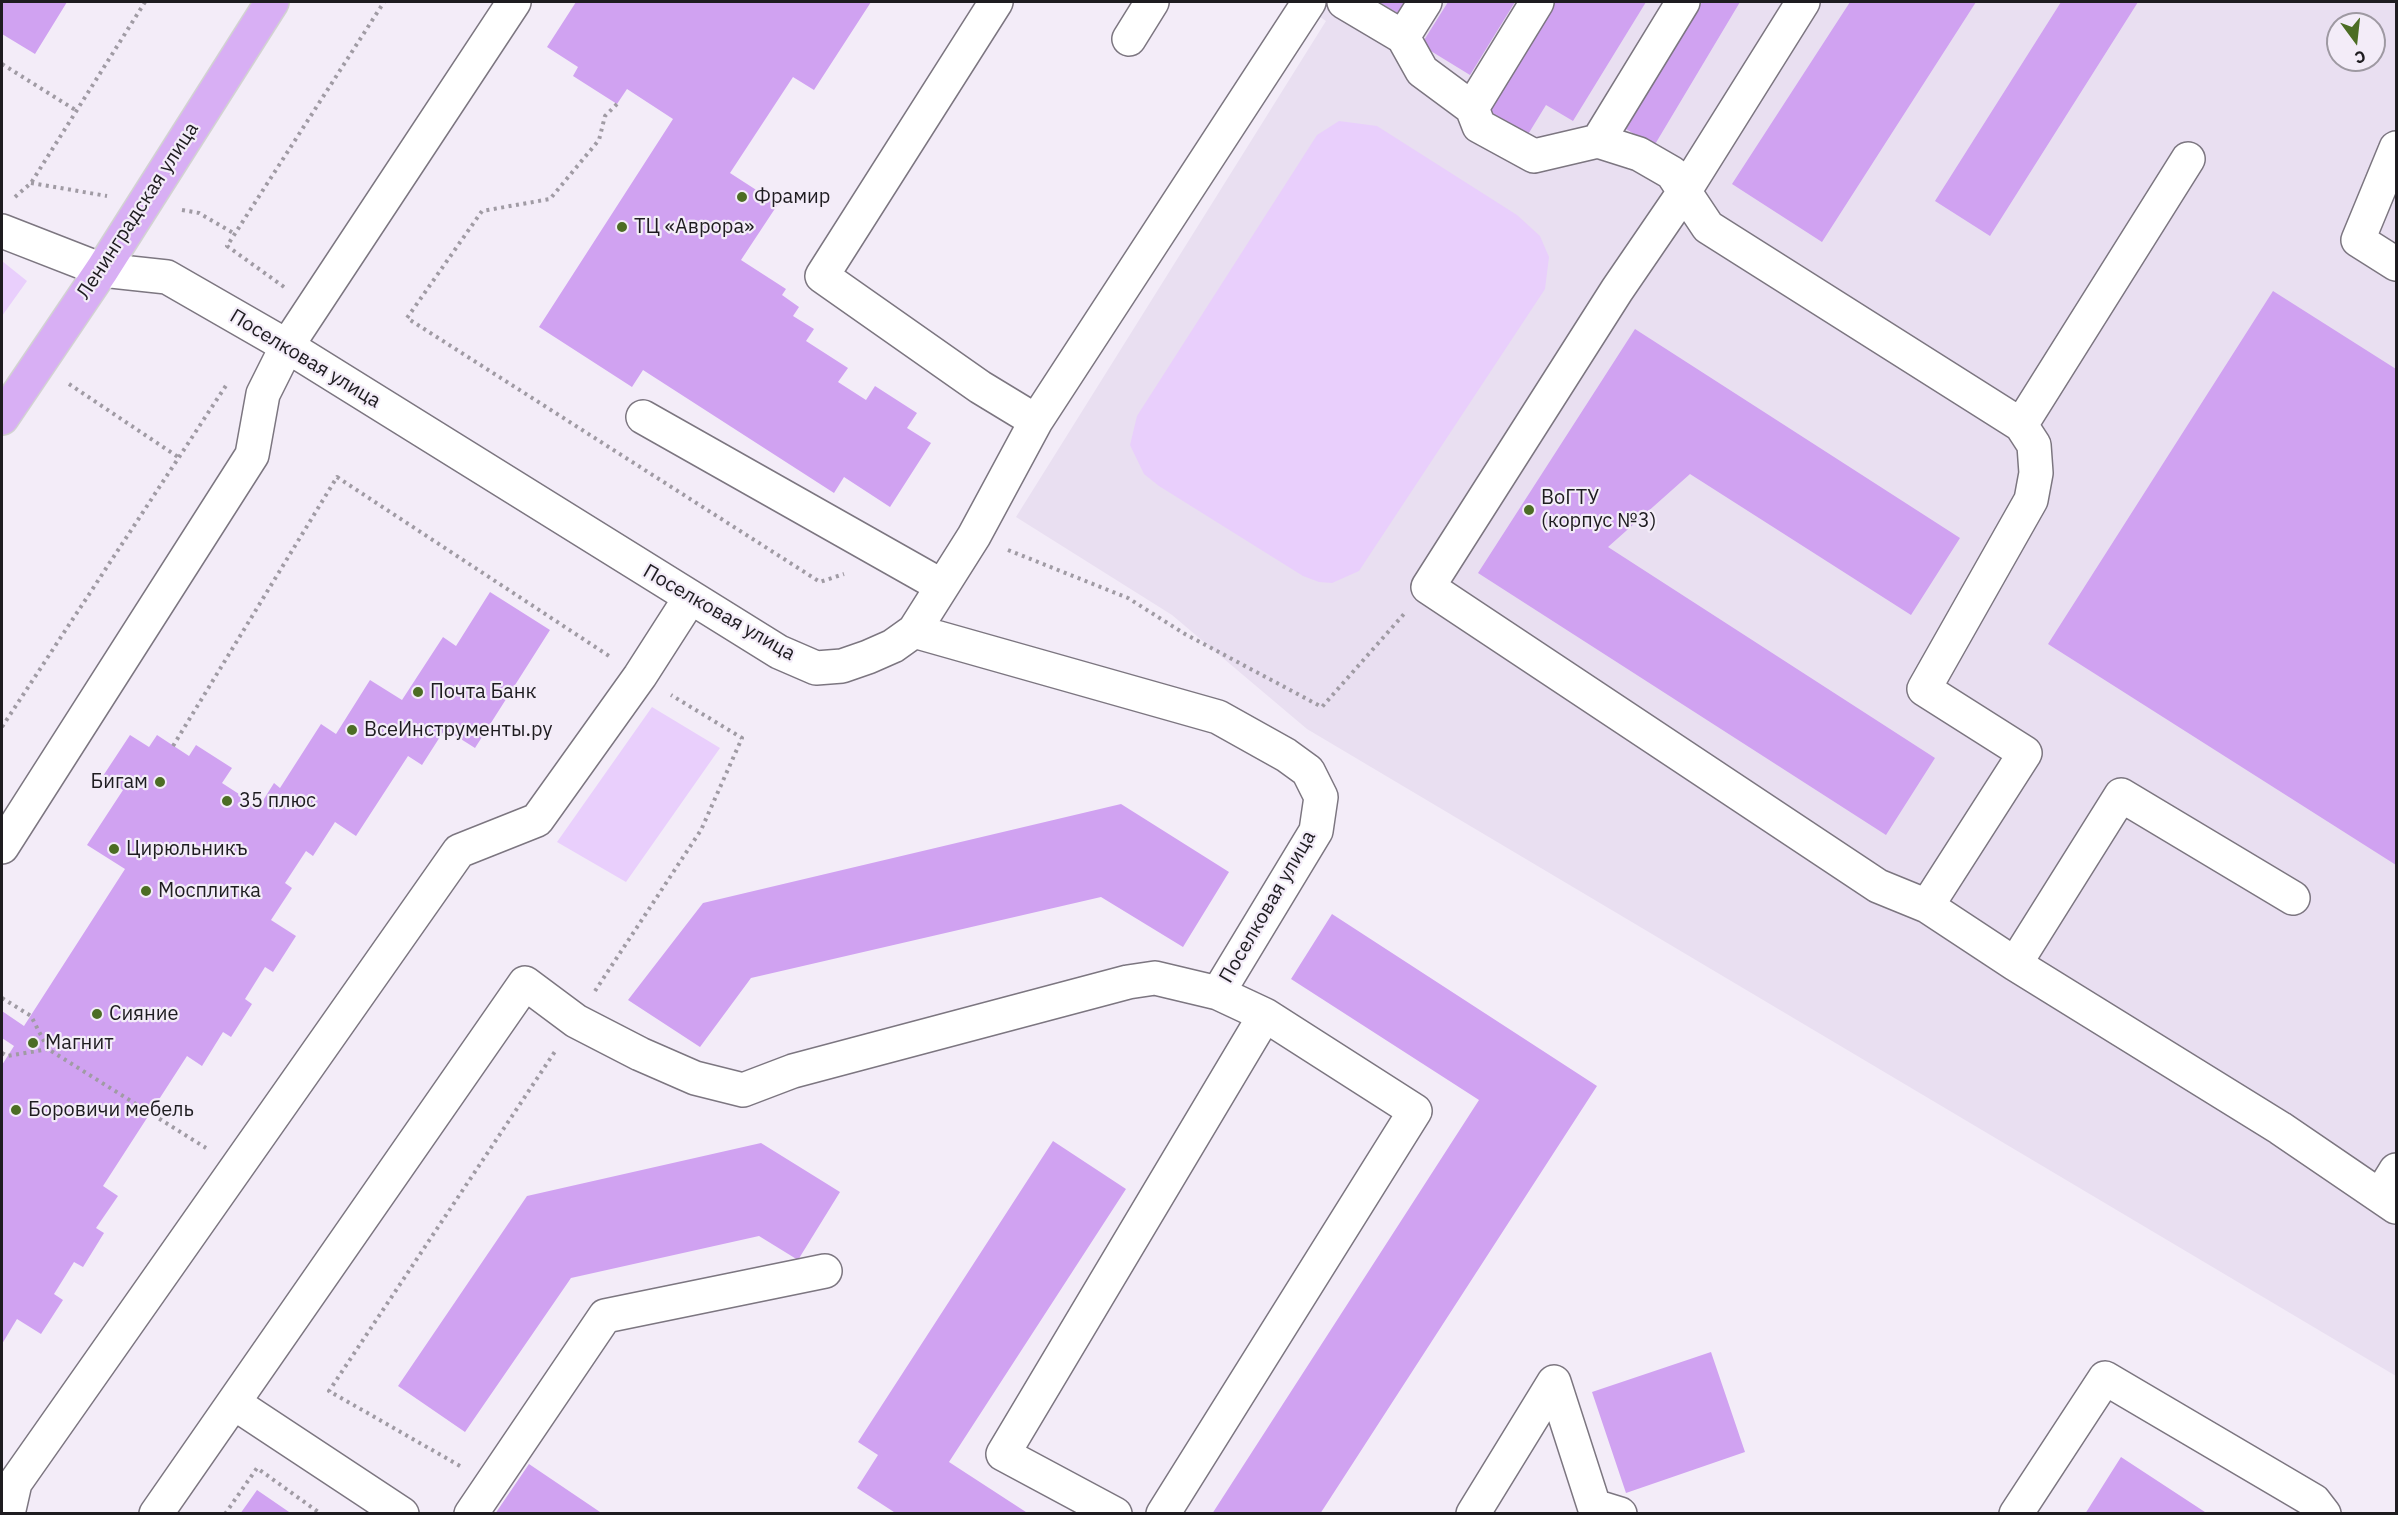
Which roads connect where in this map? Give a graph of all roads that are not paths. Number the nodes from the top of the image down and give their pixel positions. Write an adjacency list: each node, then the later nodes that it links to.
1 (272, 2): 20 (main road, Ленинградская улица)
2 (514, 2): 21 (street)
3 (996, 2): 24 (street)
4 (1152, 2): 12 (street)
5 (1309, 2): 24 (street)
6 (1344, 2): 11 (street)
7 (1425, 2): 11 (street)
8 (1537, 2): 13 (street)
9 (1683, 2): 14 (street)
10 (1803, 2): 17 (street)
11 (1403, 37): 13 (street)
12 (1130, 39)
13 (1472, 108): 14 (street)
14 (1598, 141): 17 (street)
15 (2397, 148): 19 (street)
16 (2188, 159): 25 (street)
17 (1684, 192): 25 (street); 31 (street)
18 (5, 217): 20 (street, Поселковая улица)
19 (2397, 264)
20 (102, 270): 21 (street, Поселковая улица); 23 (main road, Ленинградская улица)
21 (274, 339): 27 (street, Поселковая улица); 29 (street)
22 (643, 417): 26 (street)
23 (2, 418)
24 (1036, 421): 26 (street)
25 (2021, 425): 31 (street)
26 (942, 586): 28 (street)
27 (690, 598): 28 (street, Поселковая улица); 39 (street)
28 (914, 631): 33 (street, Поселковая улица)
29 (2, 847)
30 (2293, 898): 32 (street)
31 (1927, 906): 32 (street)
32 (2015, 964): 35 (street)
33 (1218, 993): 34 (street); 37 (street)
34 (1265, 1015): 42 (street); 43 (street)
35 (2391, 1191)
36 (825, 1271): 41 (street)
37 (234, 1403): 38 (street); 40 (street)
38 (395, 1512)
39 (8, 1514)
40 (156, 1514)
41 (471, 1514)
42 (1115, 1514)
43 (1162, 1514)
44 (1473, 1514): 45 (street)
45 (1620, 1514)
46 (2016, 1514): 47 (street)
47 (2324, 1514)

